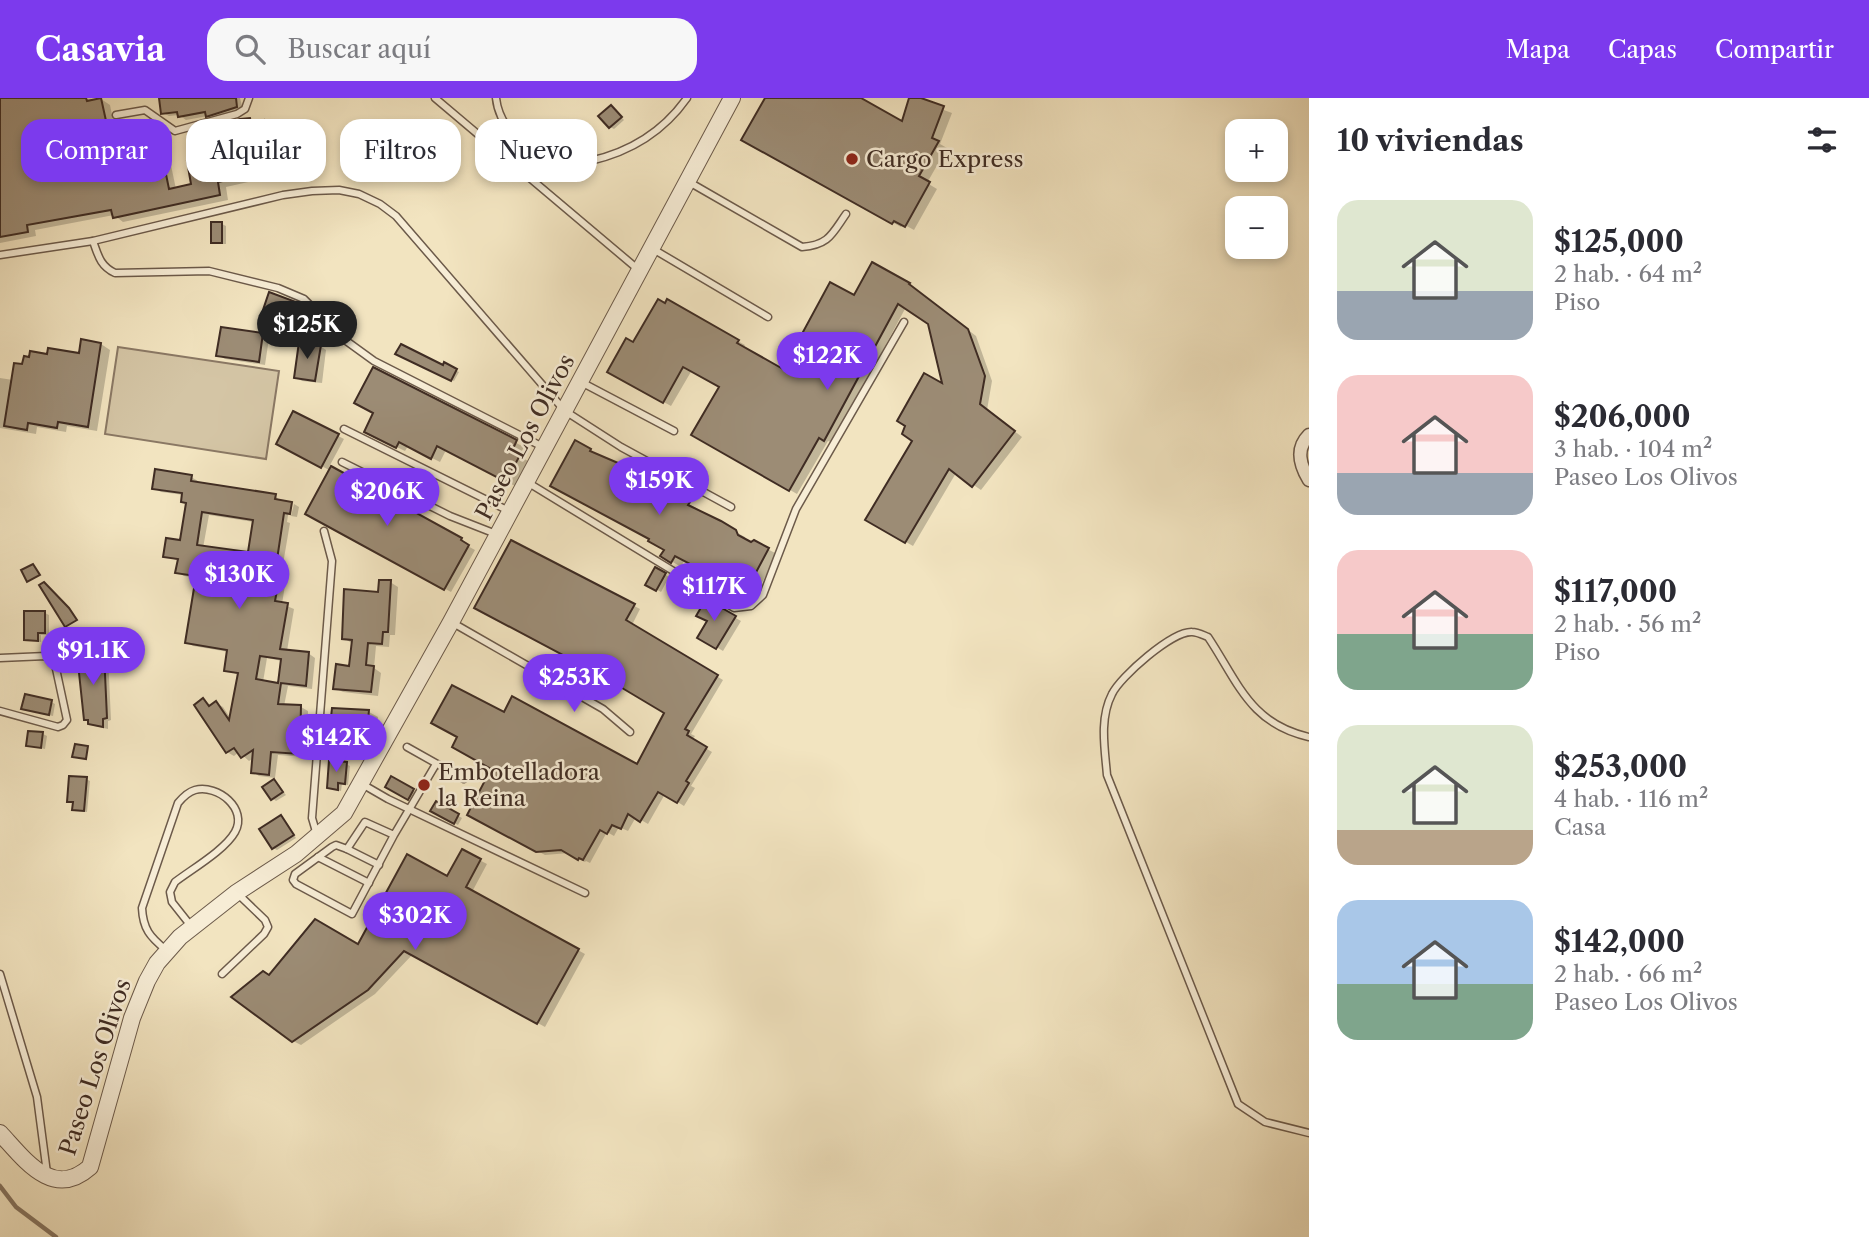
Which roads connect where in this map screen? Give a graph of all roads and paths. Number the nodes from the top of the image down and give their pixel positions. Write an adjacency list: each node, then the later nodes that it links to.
1 (249, 98): 6 (lane)
2 (435, 98): 12 (lane)
3 (496, 98): 4 (lane)
4 (687, 98)
5 (732, 98): 7 (street, Paseo Los Olivos)
6 (116, 115)
7 (688, 181): 8 (lane); 10 (street, Paseo Los Olivos)
8 (846, 214)
9 (93, 241): 11 (lane); 16 (lane); 20 (lane)
10 (652, 248): 12 (street, Paseo Los Olivos); 13 (lane)
11 (0, 255)
12 (640, 271): 15 (street, Paseo Los Olivos)
13 (768, 317)
14 (904, 323): 23 (lane)
15 (581, 382): 16 (street, Paseo Los Olivos); 18 (lane)
16 (565, 411): 20 (street, Paseo Los Olivos); 24 (lane)
17 (344, 429): 25 (lane)
18 (674, 431)
19 (1309, 435): 22 (street)
20 (545, 448): 23 (street, Paseo Los Olivos)
21 (342, 462): 27 (lane)
22 (1309, 480)
23 (527, 482): 25 (street, Paseo Los Olivos)
24 (731, 507)
25 (511, 512): 27 (street, Paseo Los Olivos)
26 (324, 531): 39 (lane)
27 (498, 534): 28 (street, Paseo Los Olivos)
28 (451, 622): 31 (lane); 36 (street, Paseo Los Olivos)
29 (0, 658): 30 (lane)
30 (0, 711)
31 (630, 732)
32 (1309, 737): 51 (lane)
33 (407, 747): 34 (lane)
34 (436, 764): 35 (lane); 37 (lane)
35 (464, 779)
36 (361, 783): 37 (lane); 39 (street, Paseo Los Olivos)
37 (410, 809): 38 (lane); 45 (lane)
38 (394, 835): 40 (lane); 42 (lane)
39 (317, 836): 44 (street, Paseo Los Olivos)
40 (347, 849): 41 (lane); 42 (lane)
41 (318, 857): 43 (lane); 43 (lane)
42 (379, 865): 43 (lane)
43 (369, 883)
44 (236, 893): 46 (street, Paseo Los Olivos); 49 (lane)
45 (584, 893)
46 (192, 927): 47 (street, Paseo Los Olivos); 47 (lane)
47 (168, 951): 52 (street, Paseo Los Olivos)
48 (0, 974): 52 (lane)
49 (222, 974)
50 (0, 1133): 52 (street, Paseo Los Olivos)
51 (1309, 1133)
52 (47, 1177)

